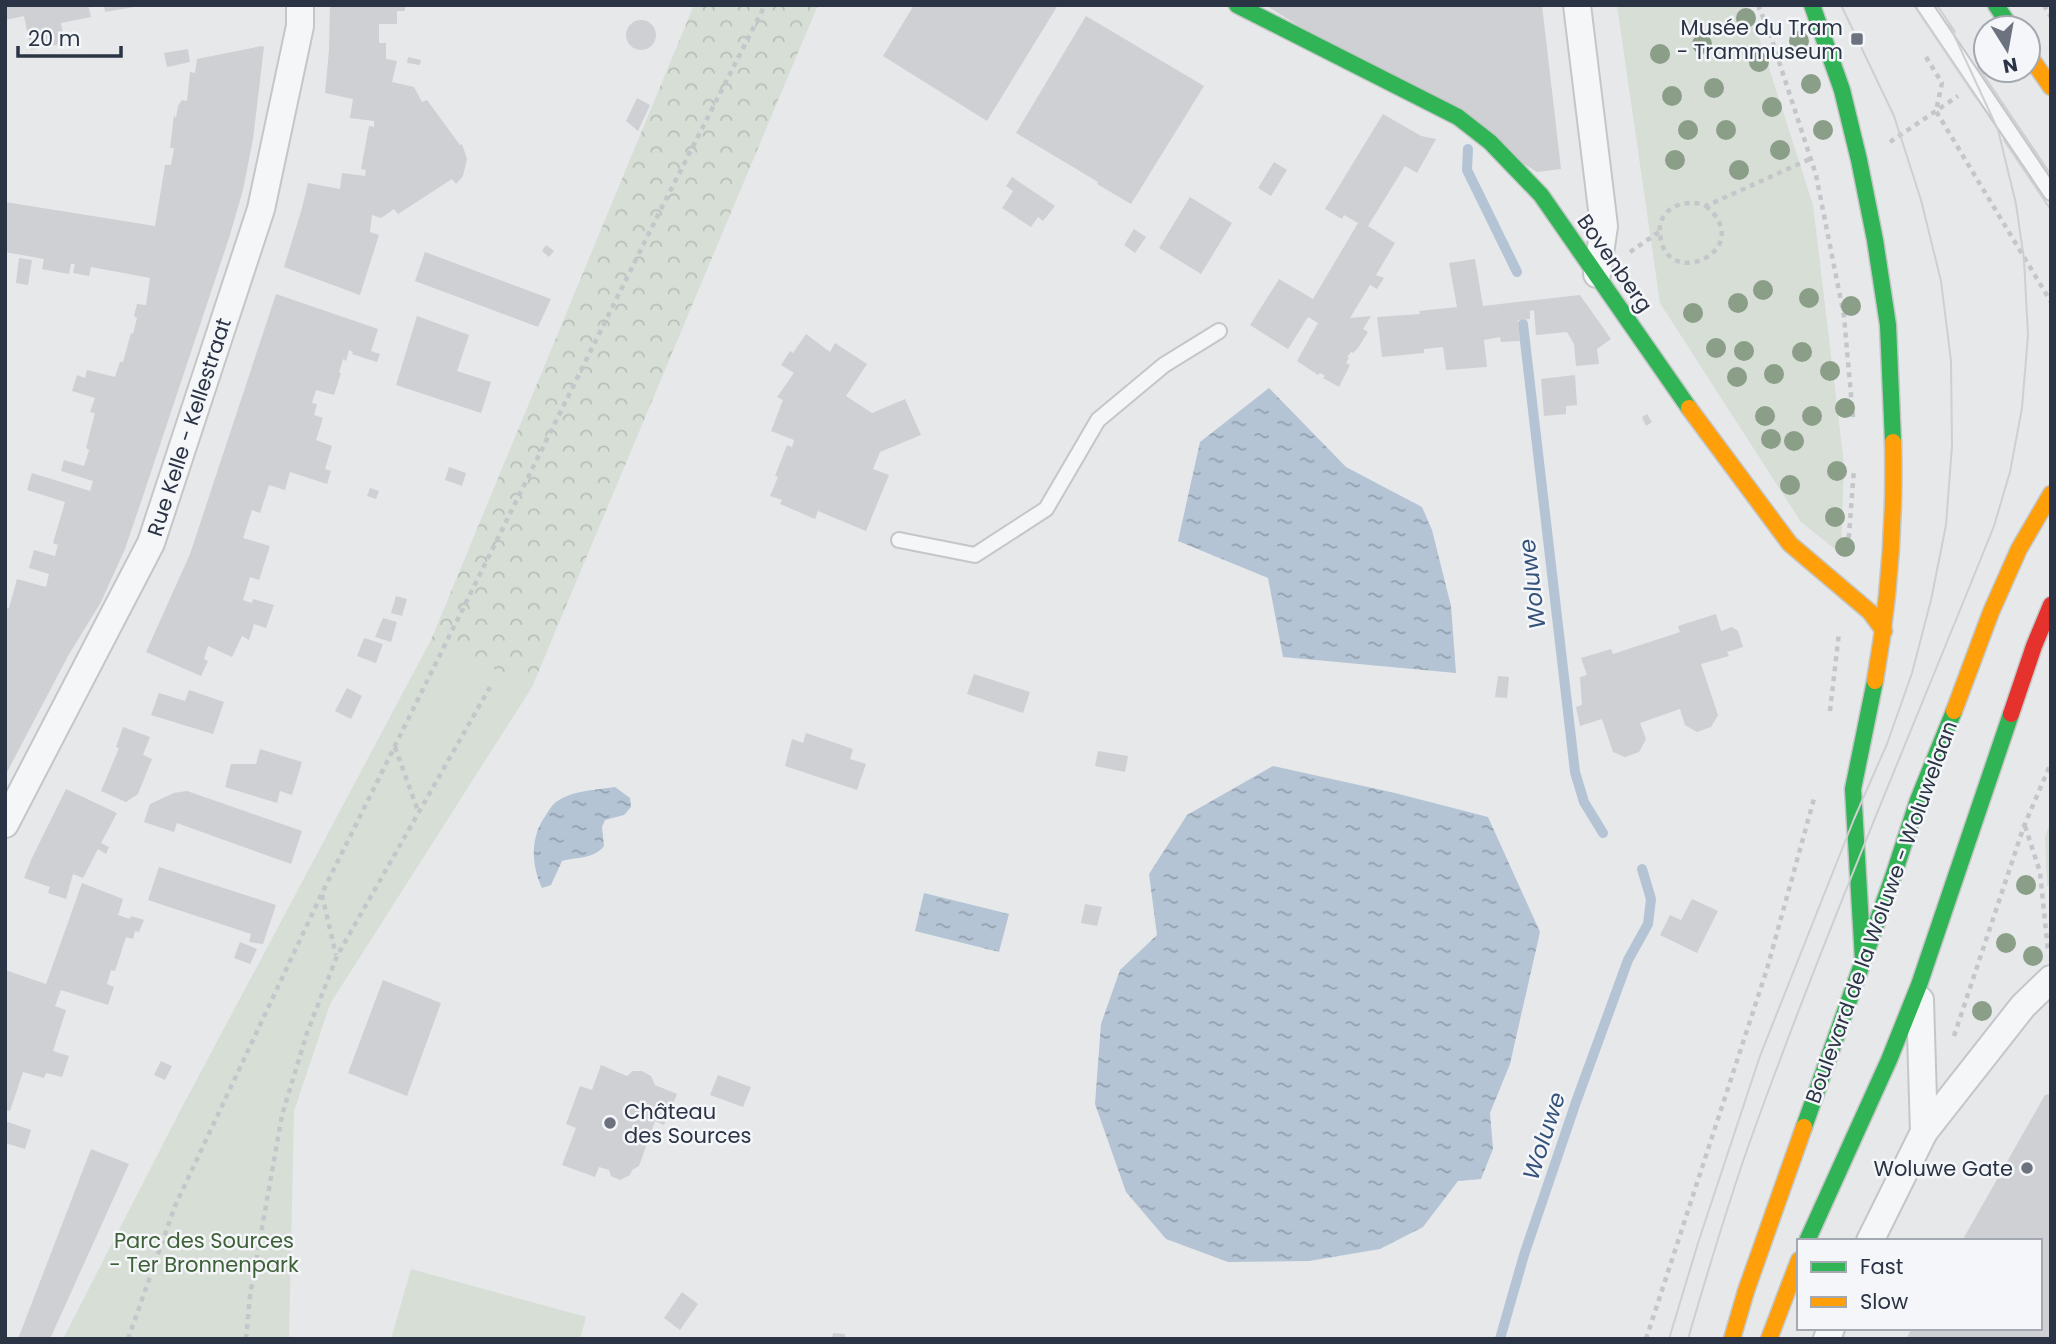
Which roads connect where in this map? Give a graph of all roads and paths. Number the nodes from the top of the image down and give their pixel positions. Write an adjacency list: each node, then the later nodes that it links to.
1 (300, 5): 30 (street, Rue Kelle - Kellestraat)
2 (765, 5): 26 (path)
3 (1237, 5): 14 (main road, Bovenberg)
4 (1577, 5): 14 (street)
5 (1758, 5): 11 (path)
6 (1812, 5): 23 (main road)
7 (1924, 5): 12 (lane)
8 (2044, 5): 9 (path)
9 (2051, 17)
10 (1942, 83): 15 (path)
11 (1812, 158): 13 (path); 17 (path)
12 (2051, 193)
13 (1706, 206): 13 (path)
14 (1597, 274): 21 (main road, Bovenberg)
15 (2051, 302)
16 (1219, 331): 20 (lane)
17 (1853, 424)
18 (1855, 464): 21 (path)
19 (2051, 494): 34 (main road, Boulevard de la Woluwe - Woluwelaan)
20 (899, 540)
21 (1844, 590): 23 (main road, Bovenberg); 25 (path)
22 (2051, 606): 36 (main road)
23 (1884, 631): 34 (main road)
24 (490, 687): 29 (path)
25 (1829, 722)
26 (395, 747): 29 (path); 32 (path)
27 (2051, 763): 31 (path)
28 (1817, 788): 44 (path)
29 (418, 812): 33 (path)
30 (5, 824)
31 (2024, 825): 35 (path); 37 (path)
32 (322, 893): 33 (path); 42 (path)
33 (337, 956): 43 (path)
34 (1863, 960): 45 (main road, Boulevard de la Woluwe - Woluwelaan)
35 (2050, 967): 38 (street)
36 (1919, 985): 38 (street); 39 (main road)
37 (1952, 1039)
38 (1924, 1132): 40 (street)
39 (1808, 1239)
40 (1871, 1239)
41 (1797, 1265): 46 (main road)
42 (128, 1339)
43 (246, 1339)
44 (1646, 1339)
45 (1732, 1339)
46 (1769, 1339)

